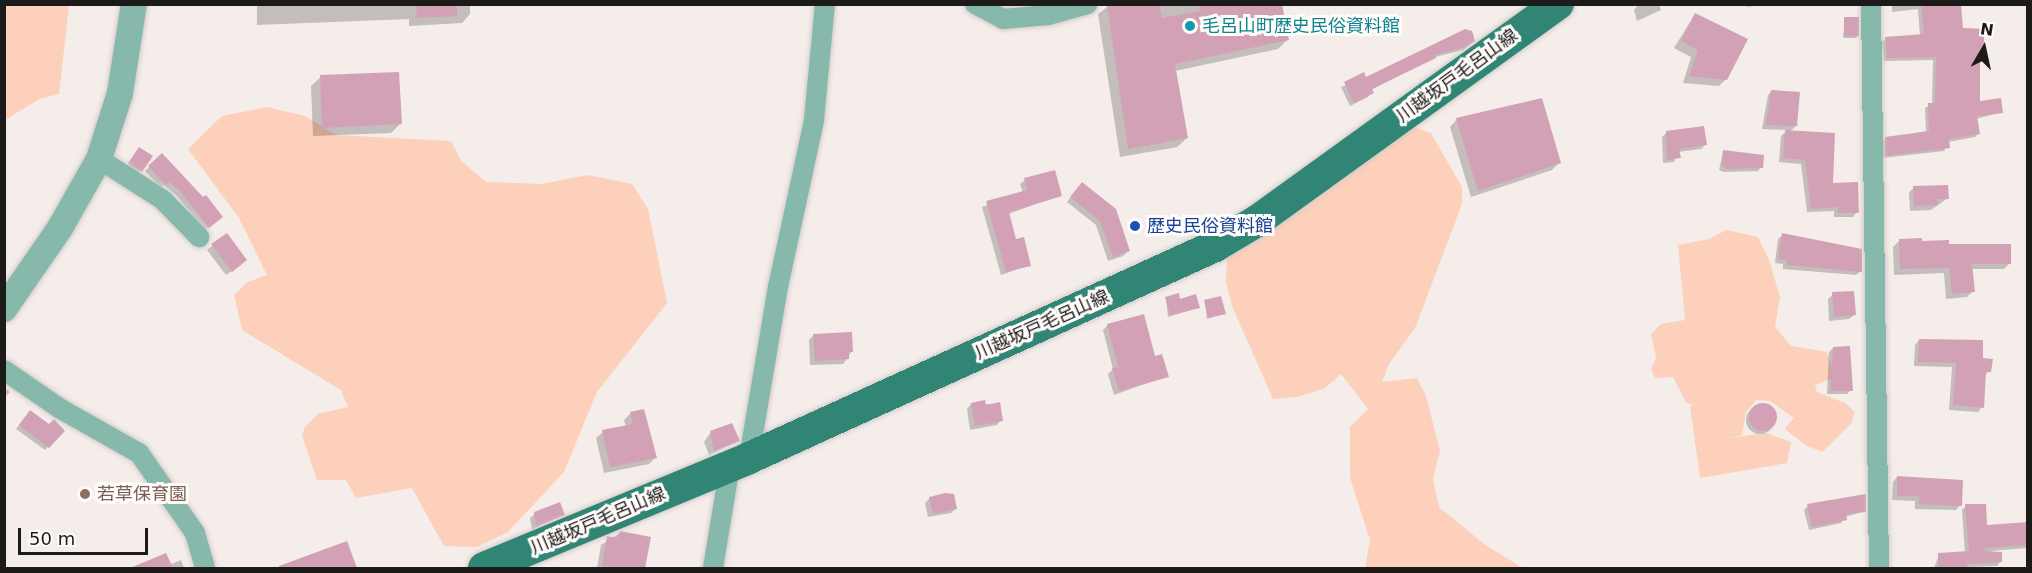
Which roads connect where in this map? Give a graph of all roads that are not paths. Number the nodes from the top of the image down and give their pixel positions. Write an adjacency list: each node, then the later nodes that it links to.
1 (134, 4): 7 (street)
2 (825, 4): 11 (street)
3 (975, 4): 4 (street)
4 (1088, 4)
5 (1871, 4): 15 (street)
6 (1547, 7): 11 (main road, 川越坂戸毛呂山線)
7 (99, 159): 8 (street); 9 (street)
8 (199, 237)
9 (4, 309)
10 (4, 370): 12 (street)
11 (739, 462): 13 (main road, 川越坂戸毛呂山線); 14 (street)
12 (205, 568)
13 (484, 568)
14 (713, 568)
15 (1879, 568)

